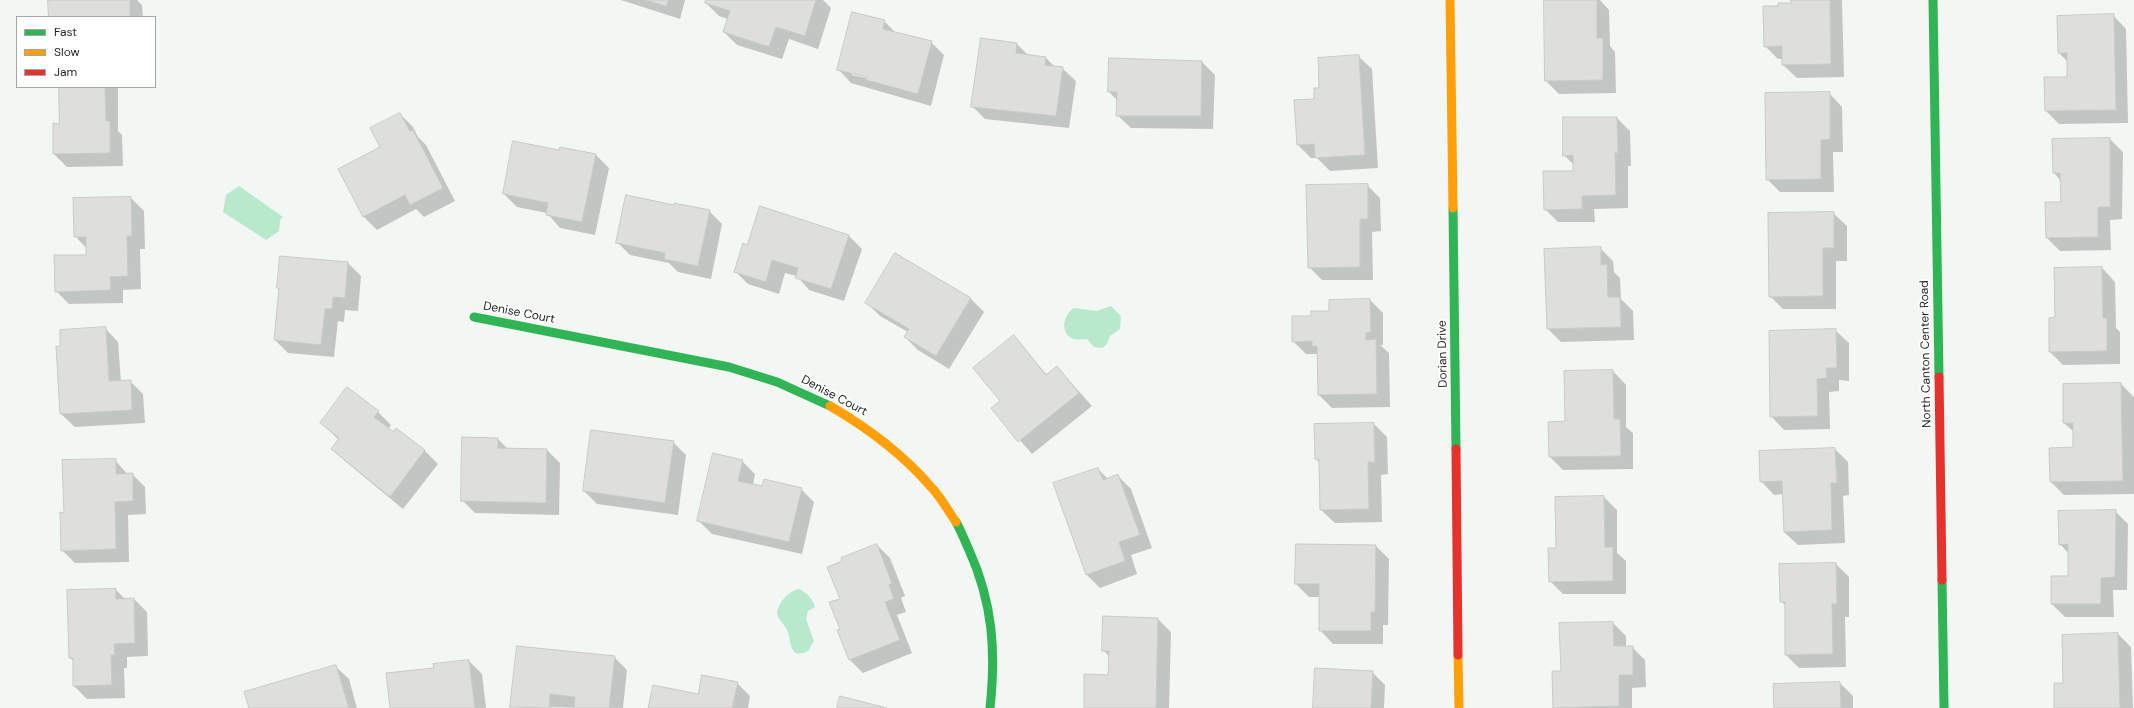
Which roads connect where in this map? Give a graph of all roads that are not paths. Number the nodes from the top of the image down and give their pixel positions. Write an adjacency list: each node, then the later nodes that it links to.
1 (1450, 0): 5 (street, Dorian Drive)
2 (1933, 0): 6 (street, North Canton Center Road)
3 (474, 317): 4 (street, Denise Court)
4 (990, 708)
5 (1459, 708)
6 (1944, 708)

